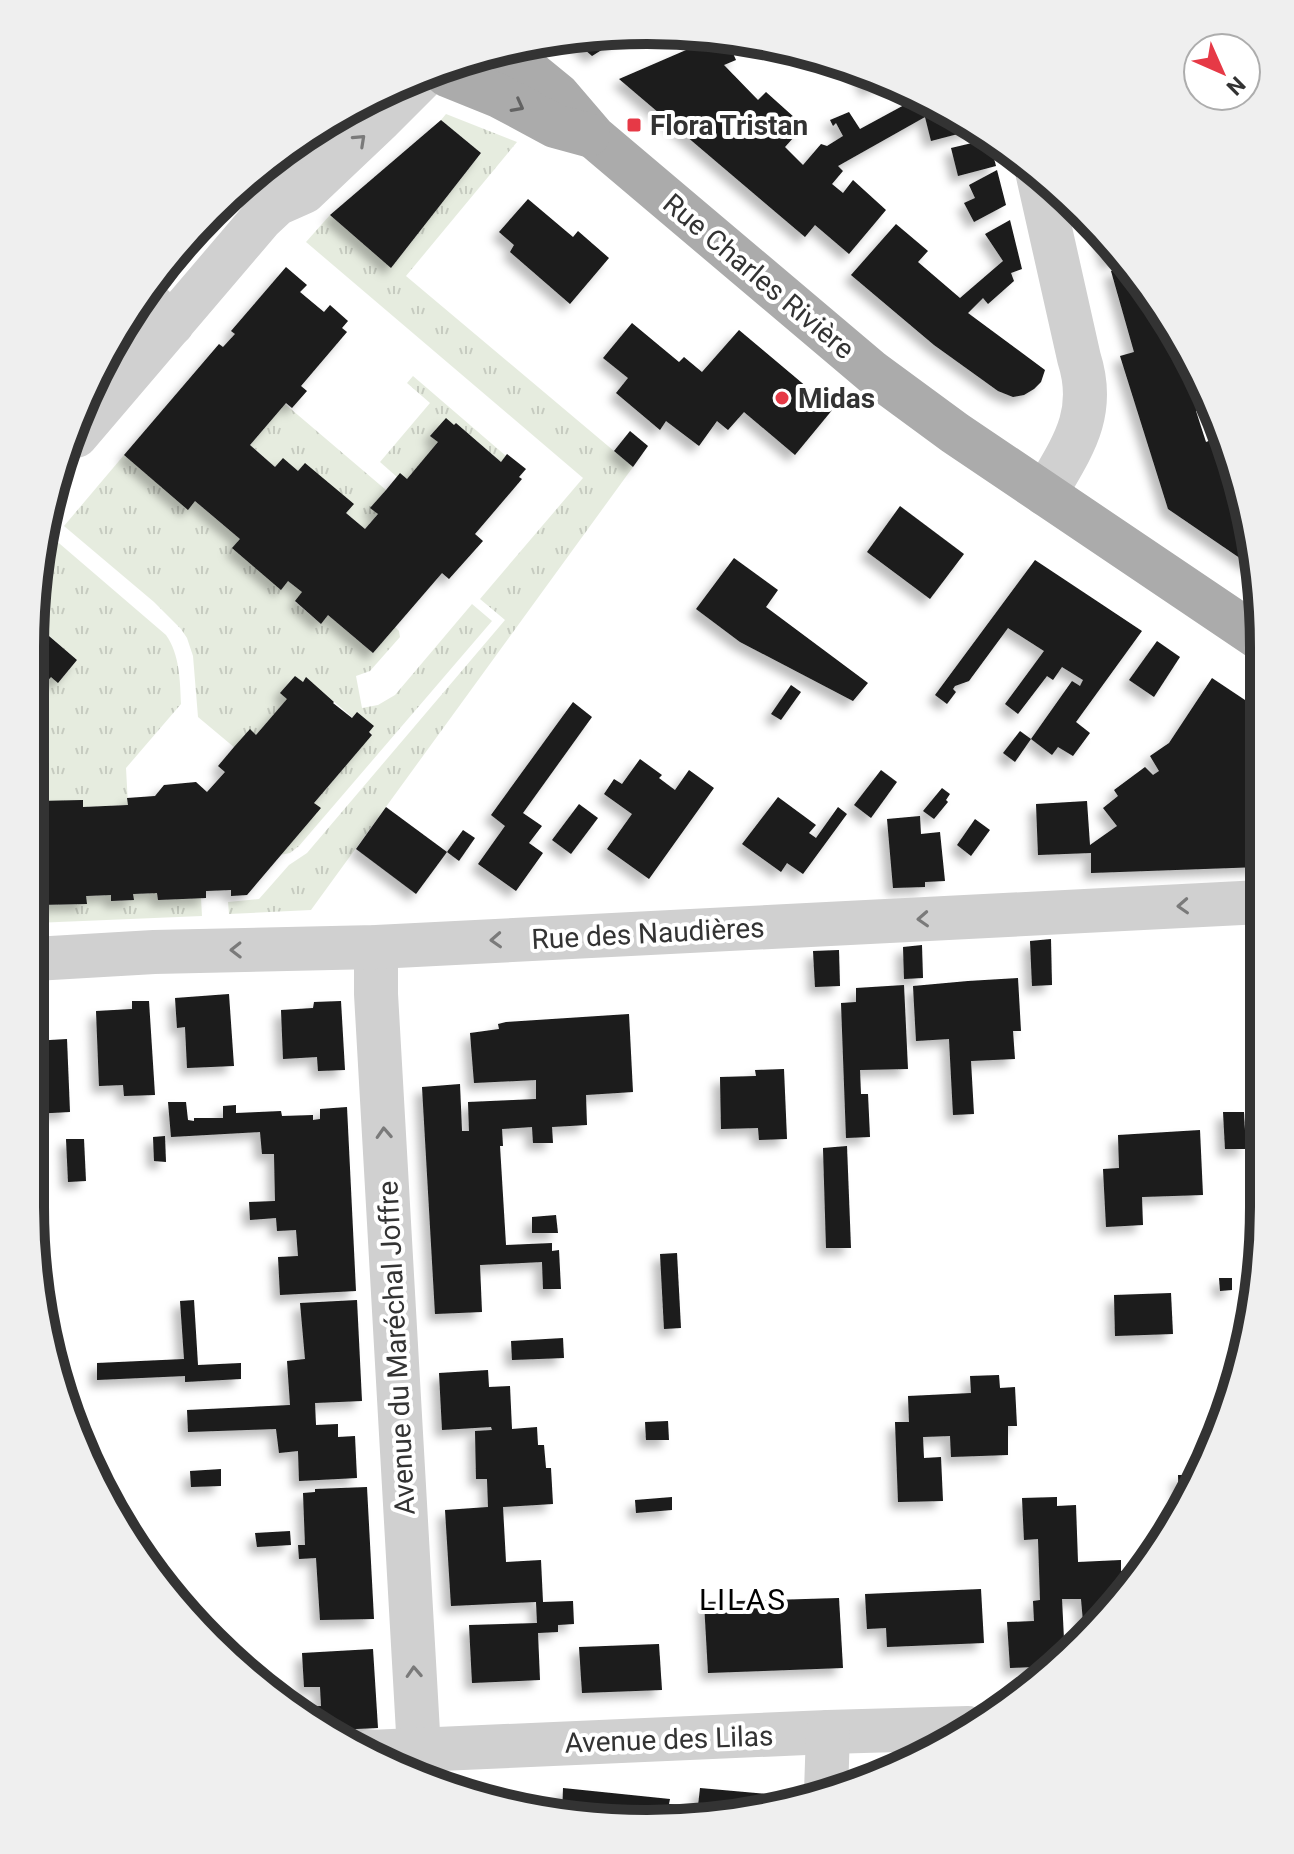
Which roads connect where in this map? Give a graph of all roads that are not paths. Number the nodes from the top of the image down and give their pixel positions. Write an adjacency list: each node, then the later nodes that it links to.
1 (515, 59): 4 (main road, Rue Charles Rivière)
2 (451, 77): 4 (main road, Rue Charles Rivière, one-way to 4)
3 (419, 89): 7 (street, one-way to 3)
4 (594, 137): 10 (main road, Rue Charles Rivière)
5 (309, 148): 7 (street)
6 (1042, 191): 10 (street)
7 (277, 204): 8 (street)
8 (158, 312): 9 (street)
9 (92, 412)
10 (1045, 494): 11 (main road, Rue Charles Rivière)
11 (1250, 632)
12 (1250, 903): 13 (street, Rue des Naudières, one-way to 13)
13 (376, 947): 14 (street, Rue des Naudières, one-way to 14); 17 (street, Avenue du Maréchal Joffre, one-way to 13)
14 (44, 958)
15 (949, 1729): 16 (street, Avenue des Lilas)
16 (828, 1732): 17 (street, Avenue des Lilas); 19 (street)
17 (419, 1750): 18 (street, Avenue des Lilas)
18 (387, 1751)
19 (826, 1782)

